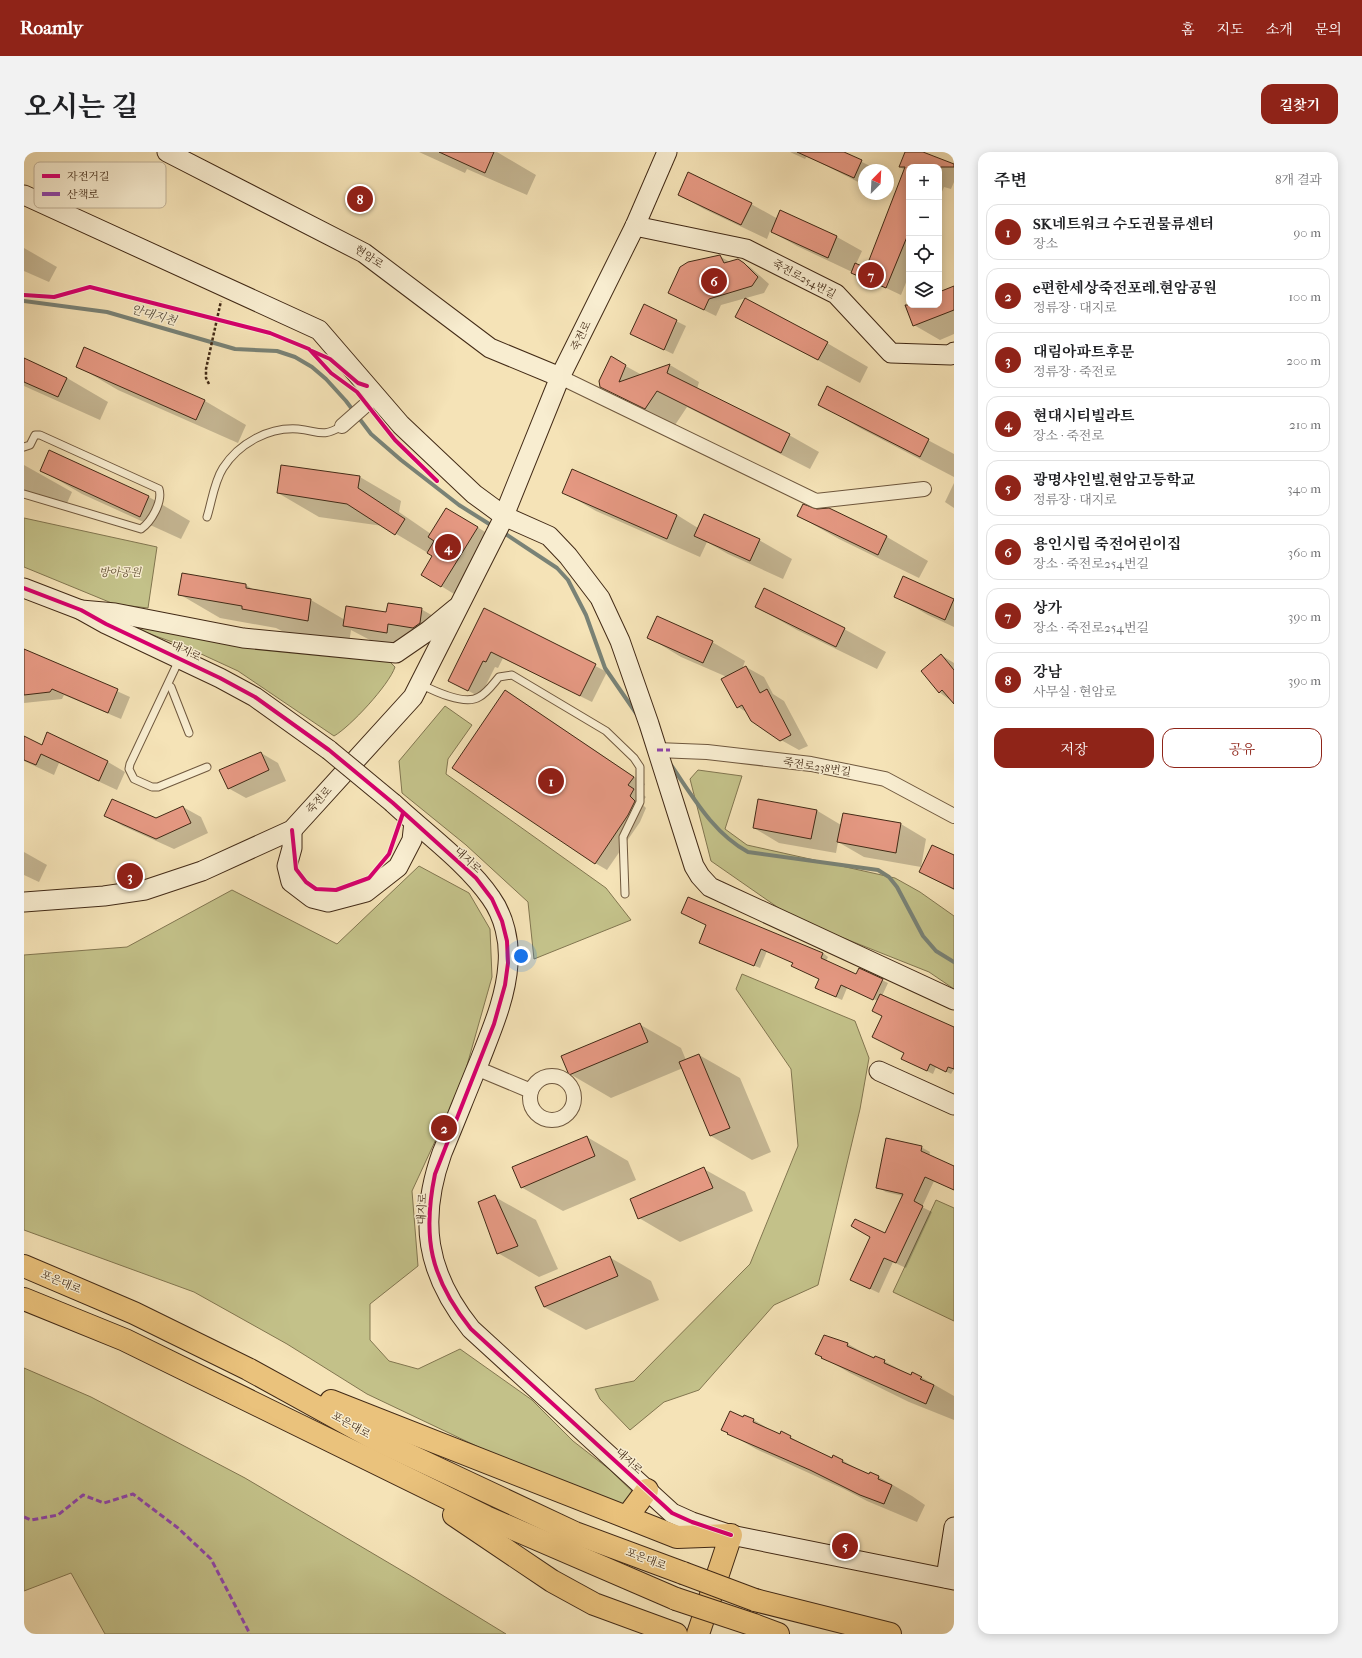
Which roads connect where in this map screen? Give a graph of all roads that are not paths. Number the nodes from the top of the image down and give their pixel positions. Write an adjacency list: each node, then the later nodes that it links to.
1 (167, 152): 8 (street, 현암로)
2 (668, 152): 6 (street, 죽전로)
3 (24, 194): 4 (street)
4 (34, 199)
5 (54, 208): 9 (street)
6 (634, 226): 7 (street, 죽전로254번길); 8 (street, 죽전로)
7 (954, 352)
8 (560, 377): 12 (street); 15 (street, 죽전로)
9 (376, 396): 10 (street); 15 (street)
10 (342, 426): 14 (lane)
11 (24, 447): 13 (lane)
12 (924, 489)
13 (24, 494)
14 (207, 517)
15 (500, 525): 17 (street, 죽전로); 23 (street)
16 (24, 588): 18 (street, 대지로)
17 (462, 603): 18 (street); 20 (street, 죽전로)
18 (81, 610): 19 (street, 대지로)
19 (180, 658): 21 (lane); 26 (street, 대지로, bridge)
20 (420, 684): 27 (street, 죽전로); 28 (lane)
21 (168, 685): 22 (lane); 24 (lane)
22 (189, 733)
23 (662, 750): 25 (street, 죽전로238번길); 30 (street)
24 (206, 767)
25 (954, 816)
26 (414, 822): 27 (street); 31 (street, 대지로)
27 (292, 830): 29 (street, 죽전로)
28 (625, 894)
29 (24, 902)
30 (954, 1000)
31 (476, 1068): 33 (street); 39 (street, 대지로)
32 (879, 1071): 34 (street)
33 (531, 1091): 33 (street)
34 (954, 1105)
35 (24, 1266): 37 (highway, 포은대로)
36 (24, 1299): 38 (highway, 포은대로)
37 (248, 1369): 40 (highway); 47 (highway, 포은대로, bridge)
38 (270, 1411): 44 (highway); 46 (highway, 포은대로, bridge)
39 (647, 1490): 40 (highway); 42 (street, 대지로)
40 (627, 1517): 42 (highway)
41 (954, 1527): 43 (street)
42 (731, 1535): 43 (street, 대지로); 45 (highway)
43 (950, 1579)
44 (676, 1634)
45 (698, 1634)
46 (778, 1634)
47 (890, 1634)

